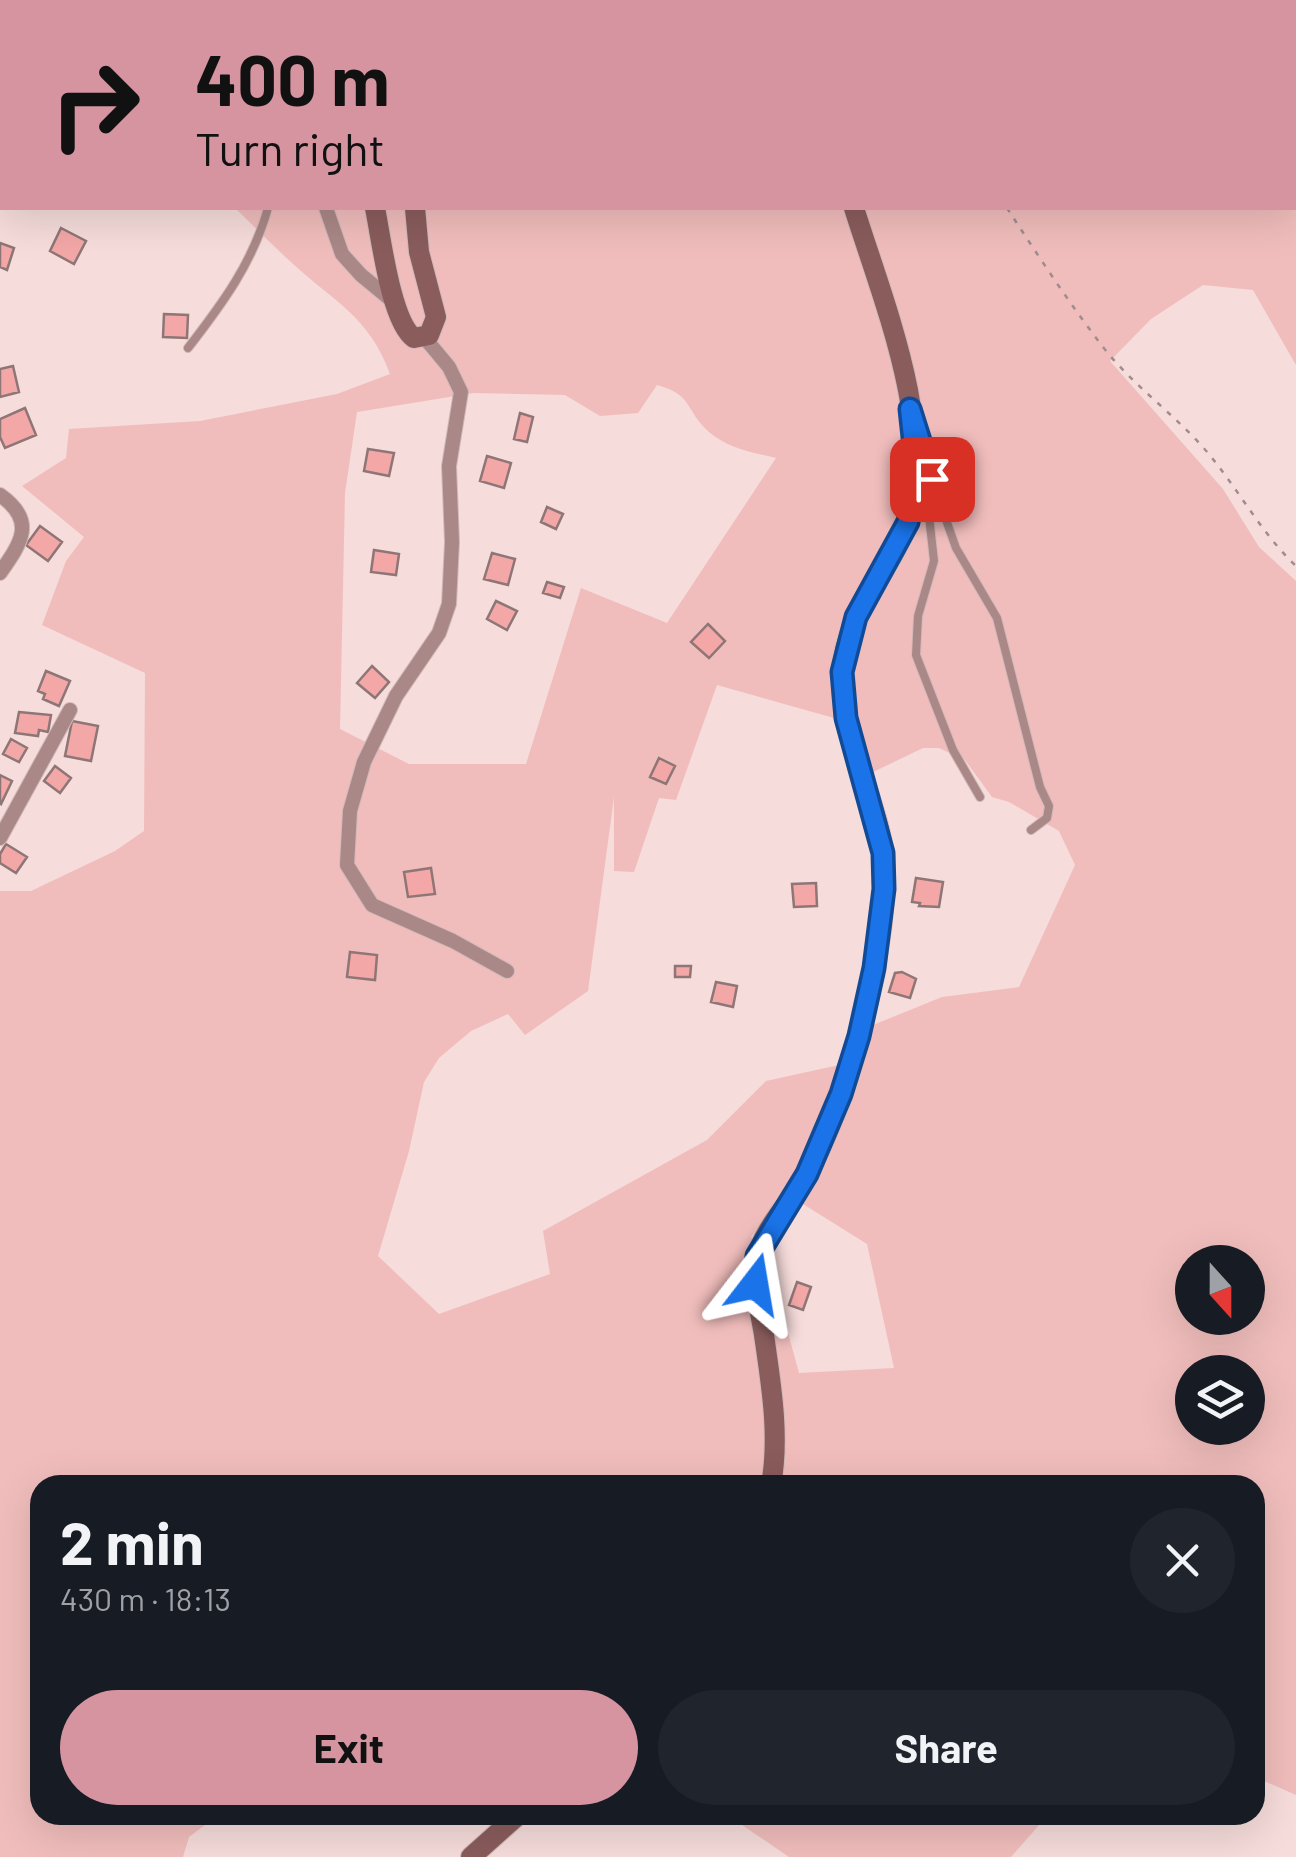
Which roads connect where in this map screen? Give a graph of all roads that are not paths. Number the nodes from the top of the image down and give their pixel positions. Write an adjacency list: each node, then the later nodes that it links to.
1 (267, 210): 8 (lane)
2 (327, 210): 6 (street)
3 (375, 210): 6 (main road)
4 (415, 210): 7 (main road)
5 (855, 210): 9 (main road)
6 (395, 303): 7 (main road)
7 (424, 338): 17 (street)
8 (188, 348)
9 (910, 409): 10 (lane); 18 (main road)
10 (932, 479): 14 (lane); 15 (lane)
11 (0, 495): 12 (street)
12 (0, 573)
13 (70, 710): 16 (street)
14 (980, 797)
15 (1031, 830)
16 (0, 838)
17 (506, 971)
18 (771, 1475)
19 (507, 1825): 20 (main road)
20 (472, 1857)

